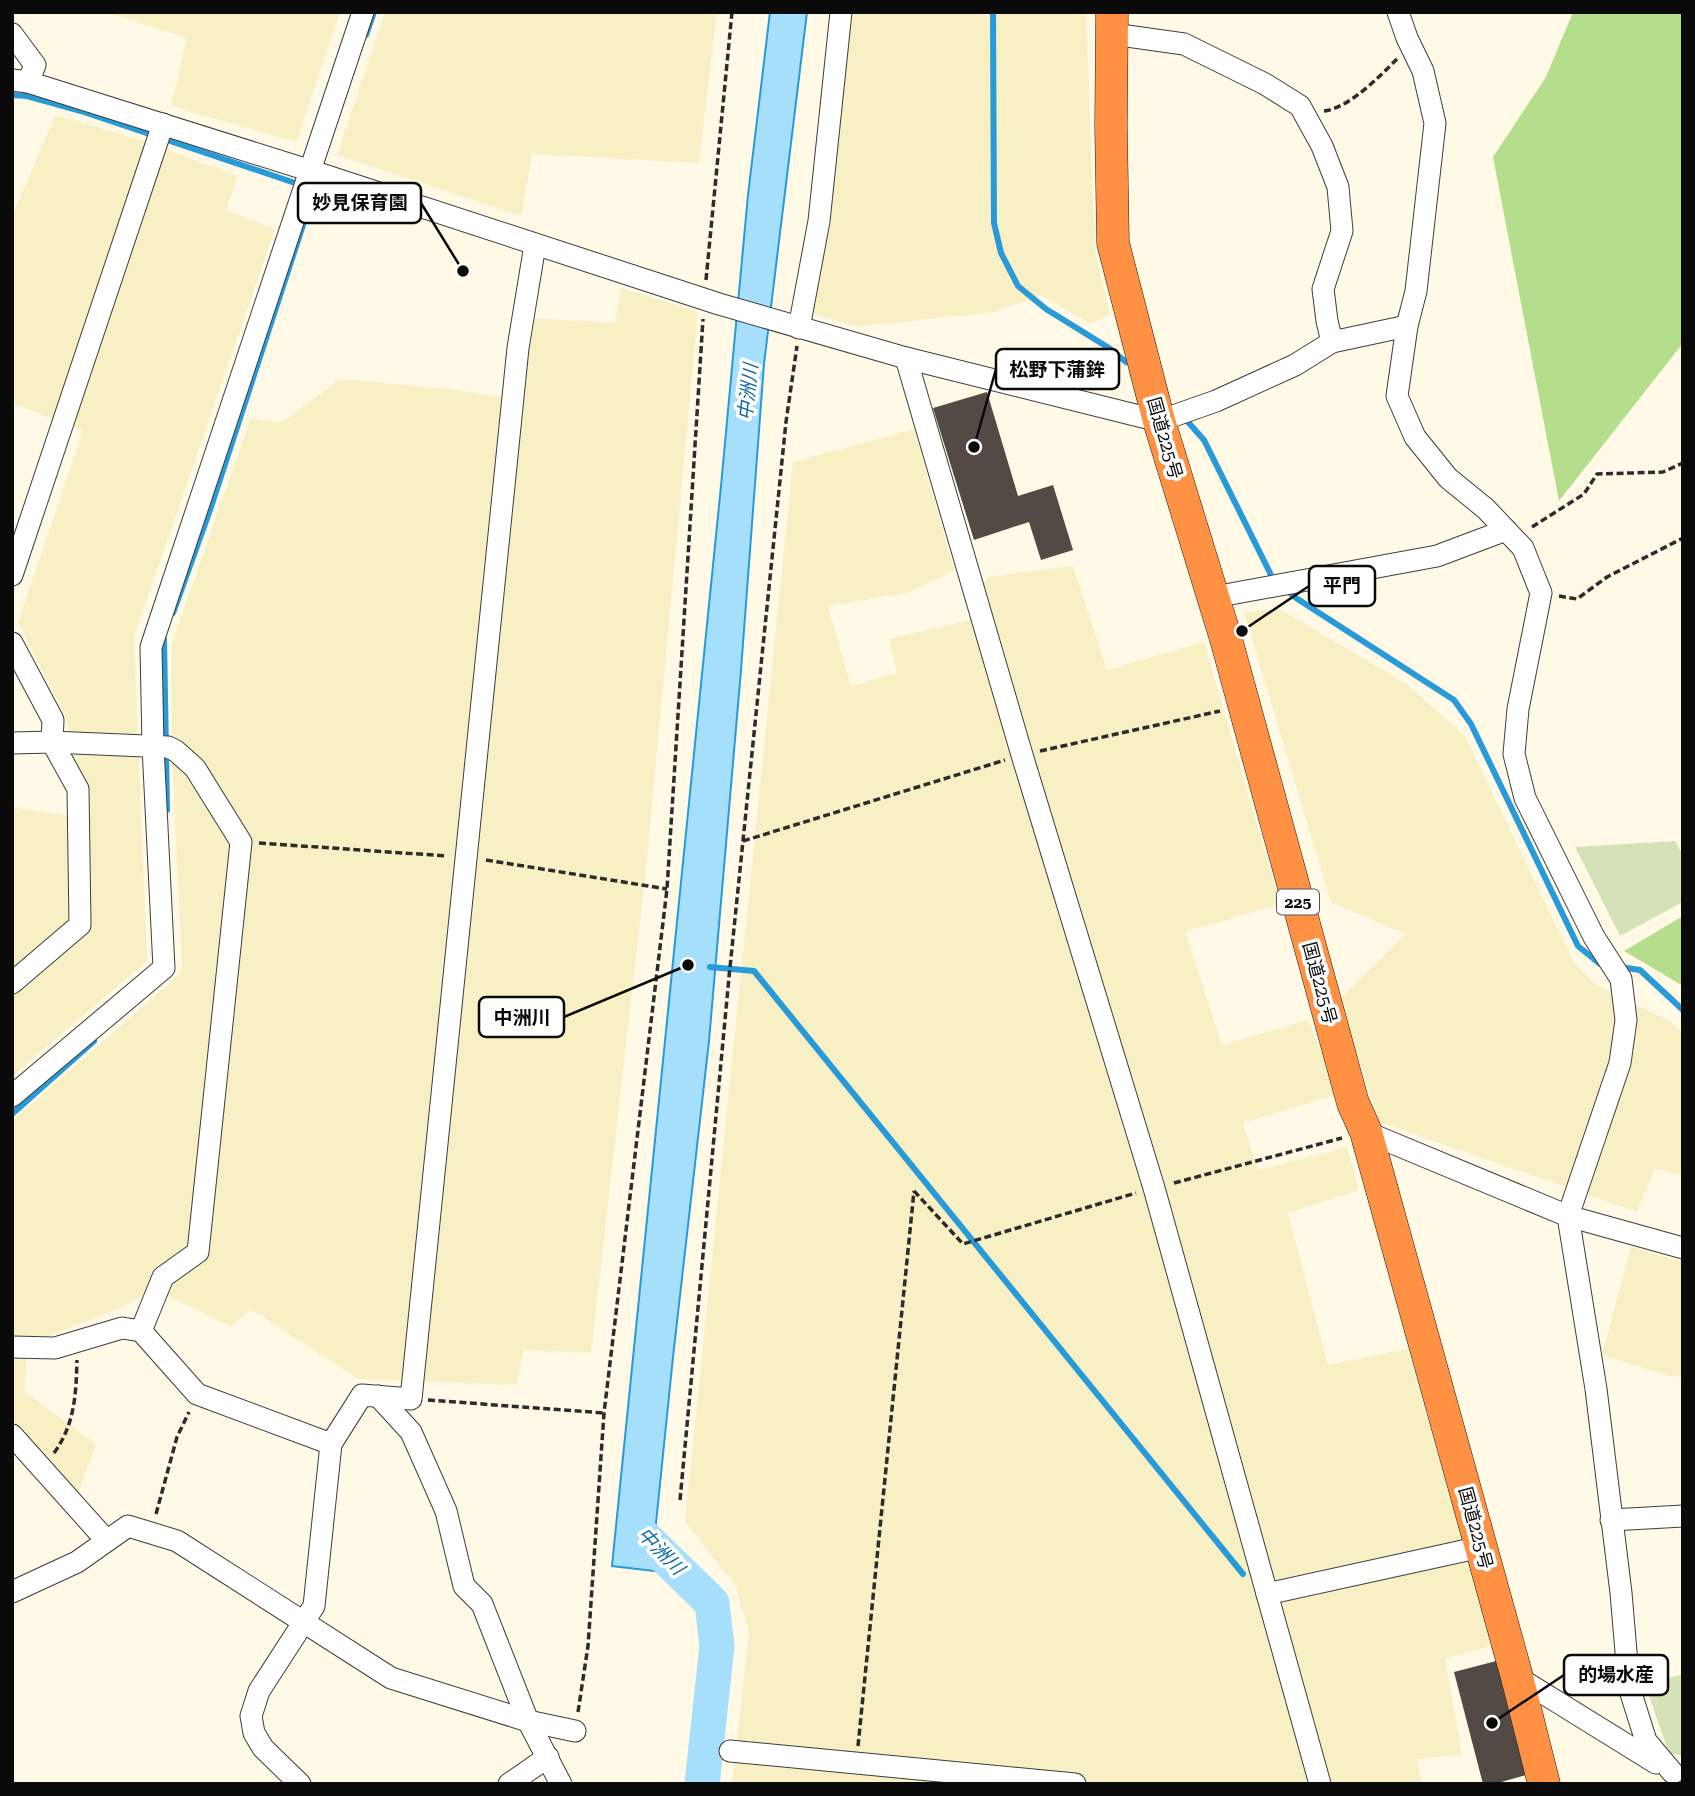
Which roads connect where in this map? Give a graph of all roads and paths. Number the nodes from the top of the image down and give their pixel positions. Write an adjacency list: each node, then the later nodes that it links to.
1 (363, 12): 11 (street)
2 (732, 12): 13 (path)
3 (841, 12): 14 (street)
4 (1398, 12): 7 (street)
5 (1112, 23): 9 (street); 18 (highway, 国道225号 / 225)
6 (12, 34): 8 (street)
7 (1411, 46): 9 (path); 15 (street)
8 (20, 81): 10 (street)
9 (1304, 113): 16 (street)
10 (162, 125): 11 (street); 22 (street)
11 (312, 179): 12 (street); 29 (street)
12 (535, 244): 13 (street); 43 (street)
13 (711, 302): 14 (street); 44 (path)
14 (794, 326): 17 (street); 31 (path)
15 (1407, 326): 16 (street); 20 (street)
16 (1332, 342): 18 (street)
17 (906, 358): 18 (street); 30 (street)
18 (1159, 421): 24 (highway, 国道225号 / 225)
19 (1683, 463): 20 (path)
20 (1506, 530): 23 (street); 24 (street)
21 (1683, 538): 23 (path)
22 (12, 575)
23 (1541, 593): 36 (street)
24 (1214, 597): 26 (highway, 国道225号 / 225)
25 (12, 643): 27 (street)
26 (1245, 705): 30 (path); 34 (highway, 国道225号 / 225)
27 (52, 742): 28 (street); 29 (street); 32 (street)
28 (12, 743)
29 (160, 747): 33 (street); 38 (street)
30 (1022, 755): 31 (path); 35 (street)
31 (743, 841): 48 (path)
32 (12, 983)
33 (12, 1096)
34 (1366, 1132): 35 (path); 36 (street); 53 (highway, 国道225号 / 225)
35 (1154, 1188): 55 (street); 62 (path)
36 (1568, 1216): 37 (street); 50 (street)
37 (1683, 1248)
38 (141, 1331): 39 (street); 41 (street)
39 (77, 1341): 40 (street); 47 (path)
40 (12, 1347)
41 (197, 1394): 46 (street); 51 (path)
42 (378, 1396): 43 (street); 46 (street); 58 (street)
43 (411, 1399): 44 (path)
44 (604, 1413): 59 (path)
45 (12, 1434): 47 (street)
46 (331, 1444): 56 (street)
47 (43, 1468): 52 (street)
48 (680, 1500)
49 (1683, 1516): 50 (street)
50 (1611, 1520): 63 (street)
51 (152, 1531): 52 (street); 56 (street)
52 (106, 1540): 54 (street)
53 (1481, 1547): 55 (street); 57 (highway, 国道225号 / 225)
54 (12, 1592)
55 (1267, 1594): 68 (street)
56 (305, 1621): 58 (street); 64 (street)
57 (1517, 1677): 63 (street); 69 (highway, 国道225号 / 225)
58 (528, 1721): 59 (street); 61 (street)
59 (575, 1731)
60 (730, 1751): 62 (street)
61 (548, 1757): 65 (street); 66 (street)
62 (856, 1763): 67 (street)
63 (1678, 1778)
64 (300, 1784)
65 (509, 1784)
66 (561, 1784)
67 (1075, 1784)
68 (1320, 1784)
69 (1544, 1784)

